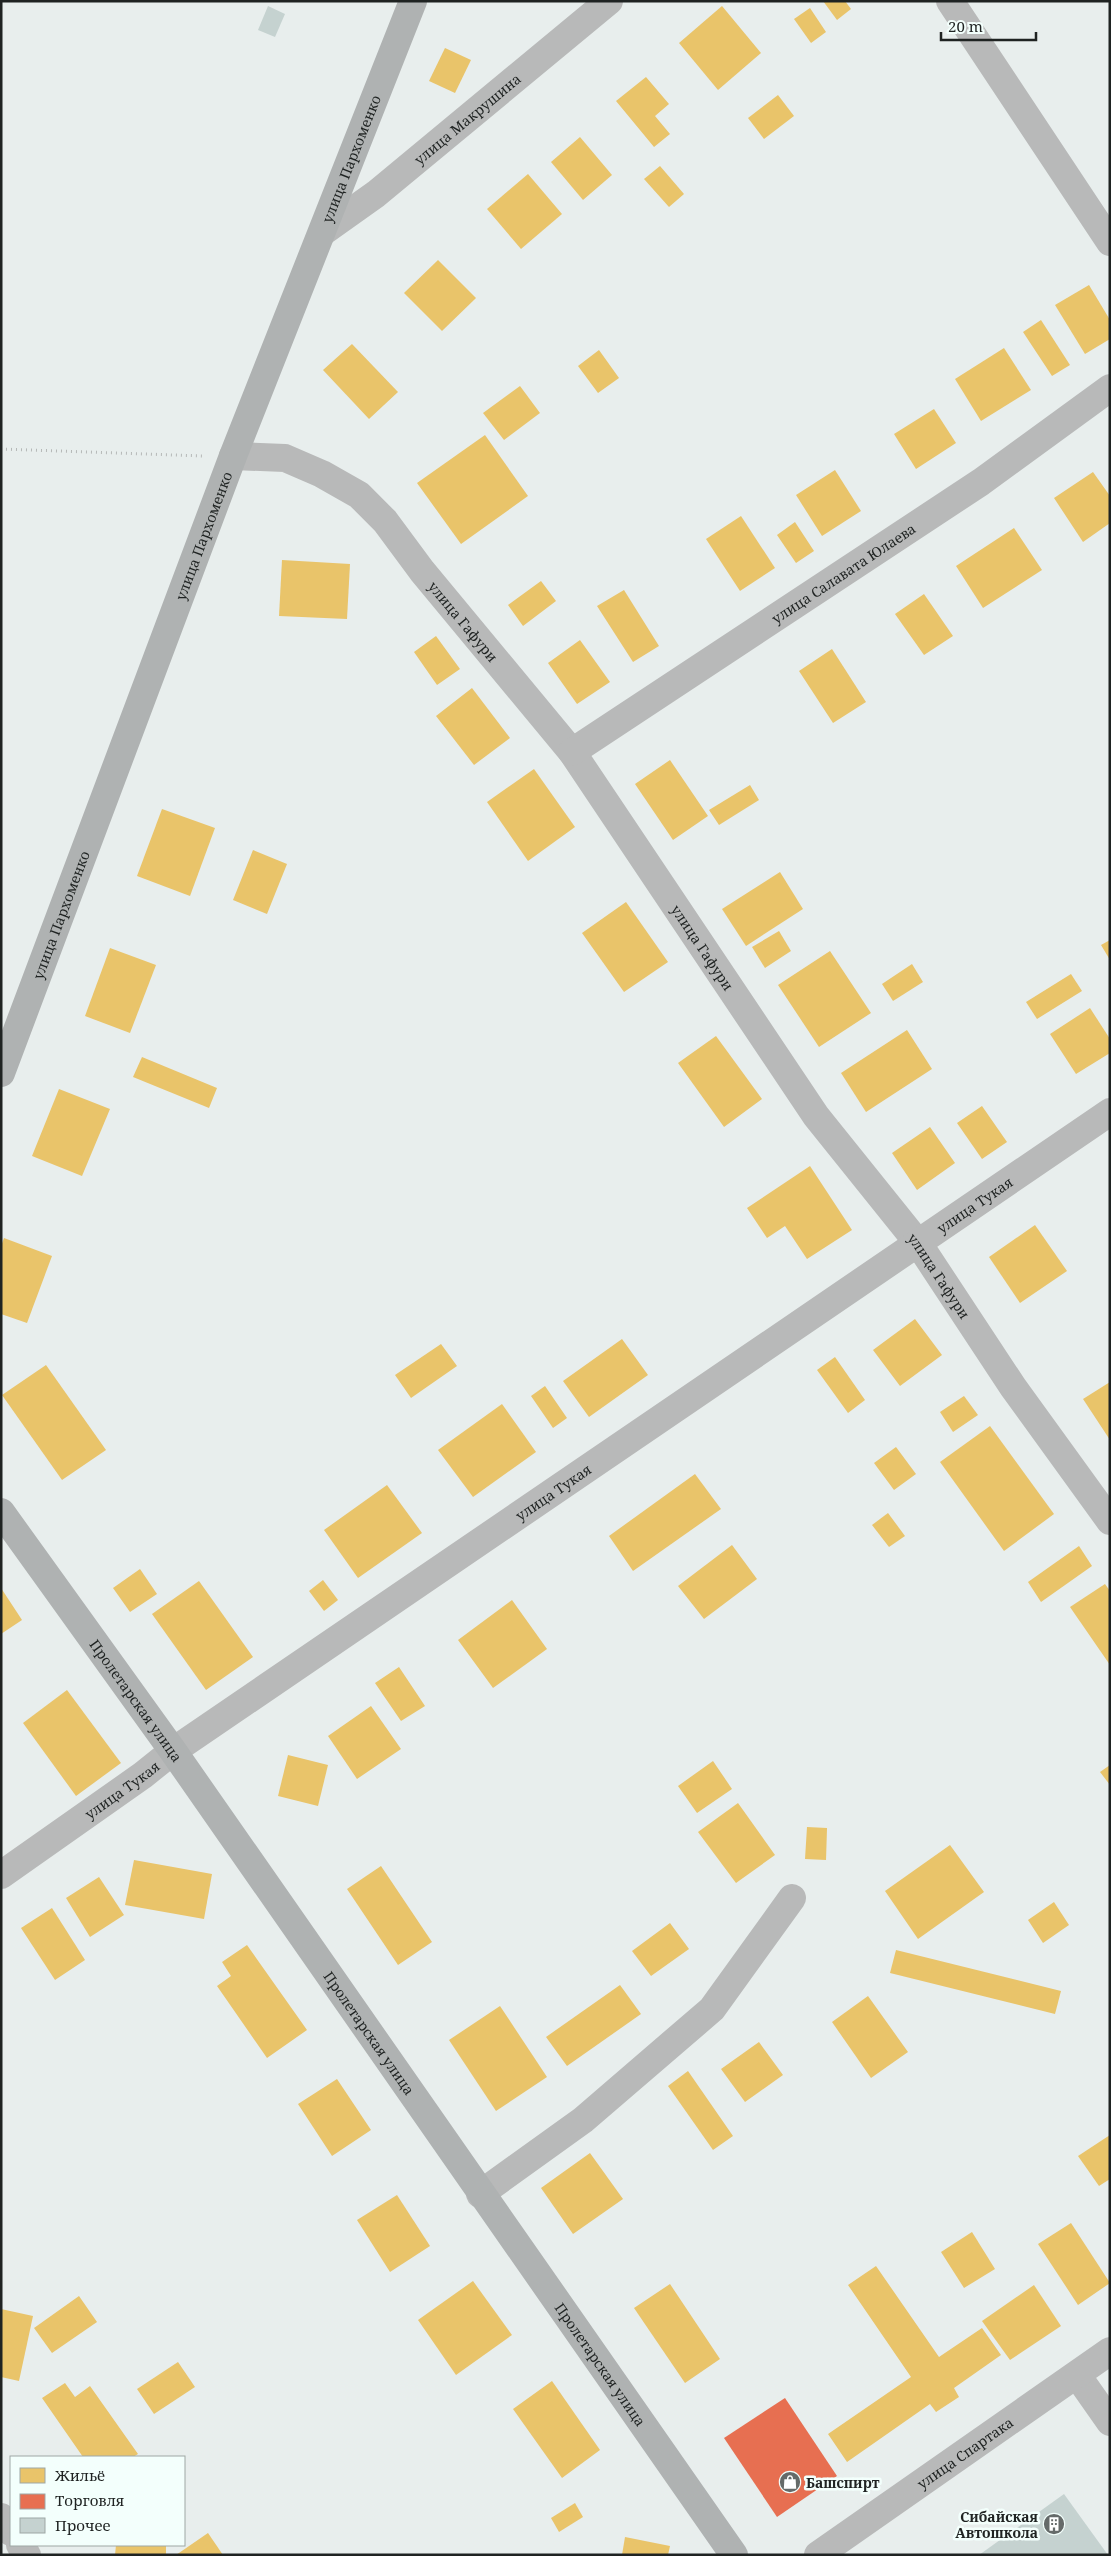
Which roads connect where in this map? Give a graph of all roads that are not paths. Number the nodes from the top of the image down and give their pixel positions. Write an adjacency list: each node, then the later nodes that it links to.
1 (413, 1): 4 (main road, улица Пархоменко)
2 (609, 1): 4 (street, улица Макрушина)
3 (950, 1): 5 (street)
4 (324, 231): 7 (main road, улица Пархоменко)
5 (1110, 242)
6 (1110, 388): 8 (street, улица Салавата Юлаева)
7 (233, 456): 8 (street, улица Гафури); 9 (main road, улица Пархоменко)
8 (572, 752): 11 (street, улица Гафури)
9 (1, 1073)
10 (1110, 1112): 11 (street, улица Тукая)
11 (918, 1243): 13 (street, улица Гафури); 14 (street, улица Тукая)
12 (1, 1512): 14 (main road, Пролетарская улица)
13 (1110, 1521)
14 (173, 1751): 15 (street, улица Тукая); 17 (main road, Пролетарская улица)
15 (1, 1875)
16 (792, 1898): 17 (street)
17 (480, 2194): 23 (main road, Пролетарская улица)
18 (1110, 2351): 19 (street, улица Спартака)
19 (1077, 2375): 20 (street); 24 (street, улица Спартака)
20 (1110, 2422)
21 (1, 2517): 22 (street)
22 (10, 2530)
23 (734, 2555)
24 (818, 2555)

